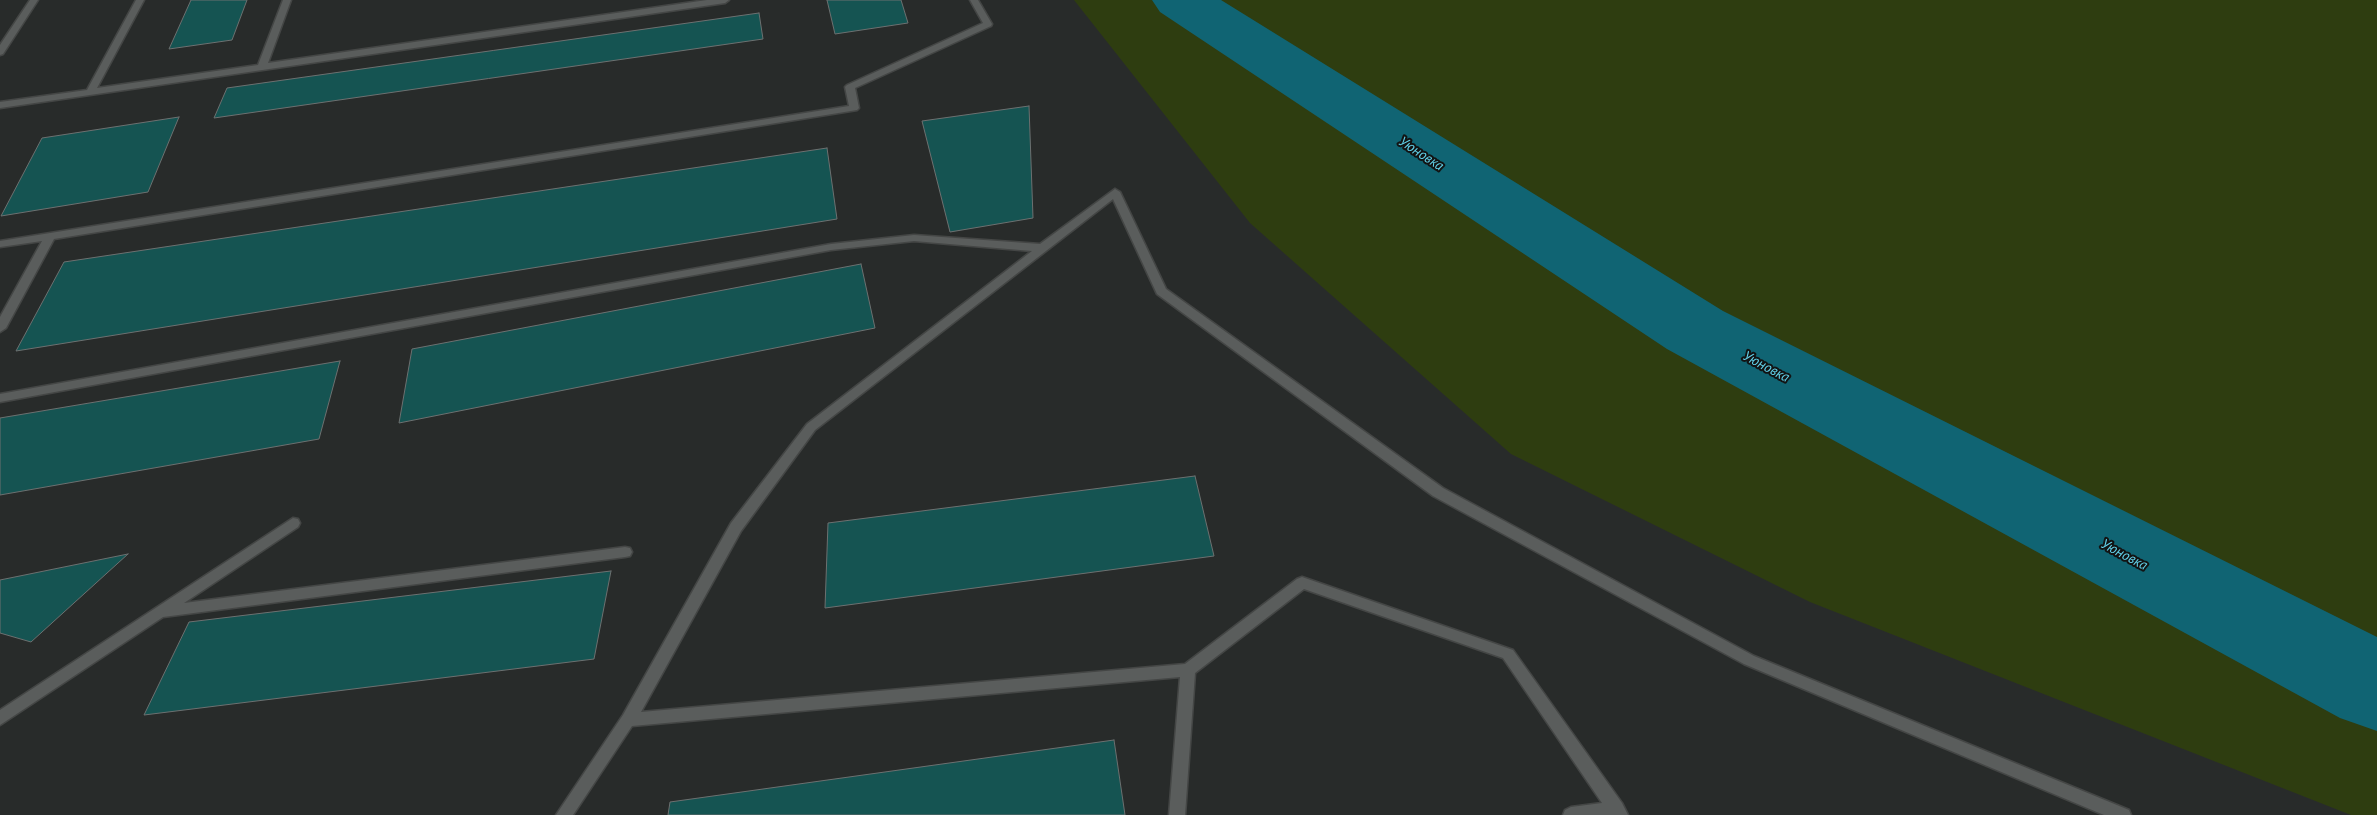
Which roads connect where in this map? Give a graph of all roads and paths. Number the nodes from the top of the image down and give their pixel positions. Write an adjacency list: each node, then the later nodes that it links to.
1 (34, 0): 6 (main road)
2 (140, 0): 8 (main road)
3 (287, 0): 7 (main road)
4 (725, 0): 7 (main road)
5 (974, 0): 10 (main road)
6 (0, 52)
7 (262, 66): 8 (main road)
8 (91, 90): 9 (main road)
9 (0, 104)
10 (50, 236): 11 (main road); 13 (main road)
11 (0, 244)
12 (1042, 248): 14 (main road); 20 (main road); 25 (main road)
13 (0, 328)
14 (0, 398)
15 (293, 523): 17 (main road)
16 (625, 552): 17 (main road)
17 (159, 612): 19 (main road)
18 (1188, 670): 20 (main road); 21 (main road); 23 (main road)
19 (0, 718)
20 (628, 720): 22 (main road)
21 (1618, 812): 24 (main road)
22 (564, 815)
23 (1177, 815)
24 (1571, 815)
25 (2123, 815)

